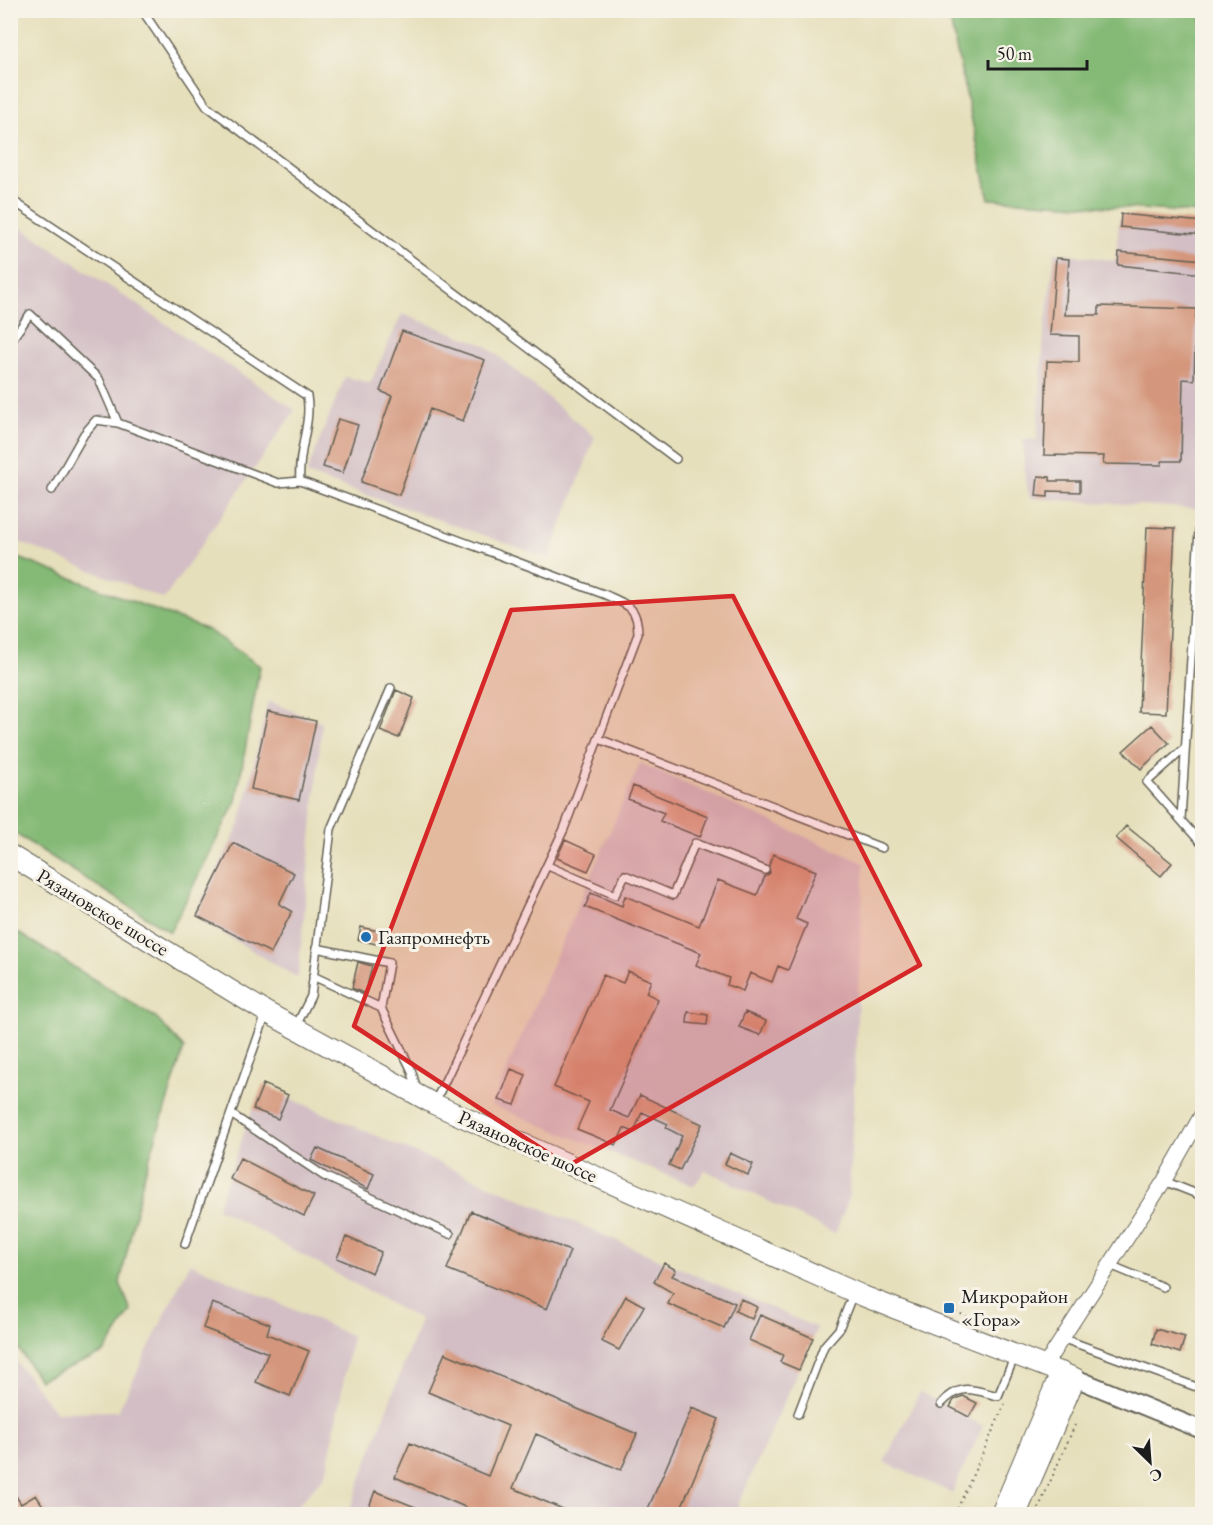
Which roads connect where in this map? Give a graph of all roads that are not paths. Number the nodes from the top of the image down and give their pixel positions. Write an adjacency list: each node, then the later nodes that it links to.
1 (142, 10): 5 (lane)
2 (10, 198): 6 (lane)
3 (10, 342): 4 (lane)
4 (118, 423): 6 (lane); 7 (lane)
5 (676, 459)
6 (300, 481): 10 (lane)
7 (52, 490)
8 (1200, 530): 11 (lane)
9 (390, 688): 18 (lane)
10 (599, 739): 14 (lane); 16 (lane)
11 (1185, 748): 12 (lane); 12 (lane)
12 (1181, 819): 13 (lane)
13 (1203, 844)
14 (882, 848)
15 (10, 855): 21 (main road, Рязановское шоссе)
16 (548, 866): 17 (lane); 23 (lane)
17 (765, 870)
18 (316, 948): 19 (lane); 20 (lane)
19 (313, 976): 20 (lane); 22 (lane)
20 (381, 1008): 23 (lane)
21 (266, 1012): 22 (main road, Рязановское шоссе); 24 (lane)
22 (295, 1028): 23 (main road, Рязановское шоссе)
23 (427, 1100): 32 (main road, Рязановское шоссе)
24 (231, 1114): 28 (lane); 29 (lane)
25 (1203, 1114): 26 (street)
26 (1164, 1180): 27 (lane); 30 (street)
27 (1203, 1196)
28 (450, 1234)
29 (185, 1244)
30 (1110, 1265): 31 (lane); 33 (street)
31 (1163, 1287)
32 (854, 1292): 34 (main road, Рязановское шоссе); 38 (lane)
33 (1064, 1339): 35 (street); 36 (lane)
34 (1016, 1354): 35 (main road, Рязановское шоссе); 37 (lane)
35 (1060, 1372): 39 (street); 40 (main road); 41 (main road)
36 (1203, 1389)
37 (941, 1404)
38 (798, 1414)
39 (1203, 1430)
40 (1001, 1515)
41 (1016, 1515)

